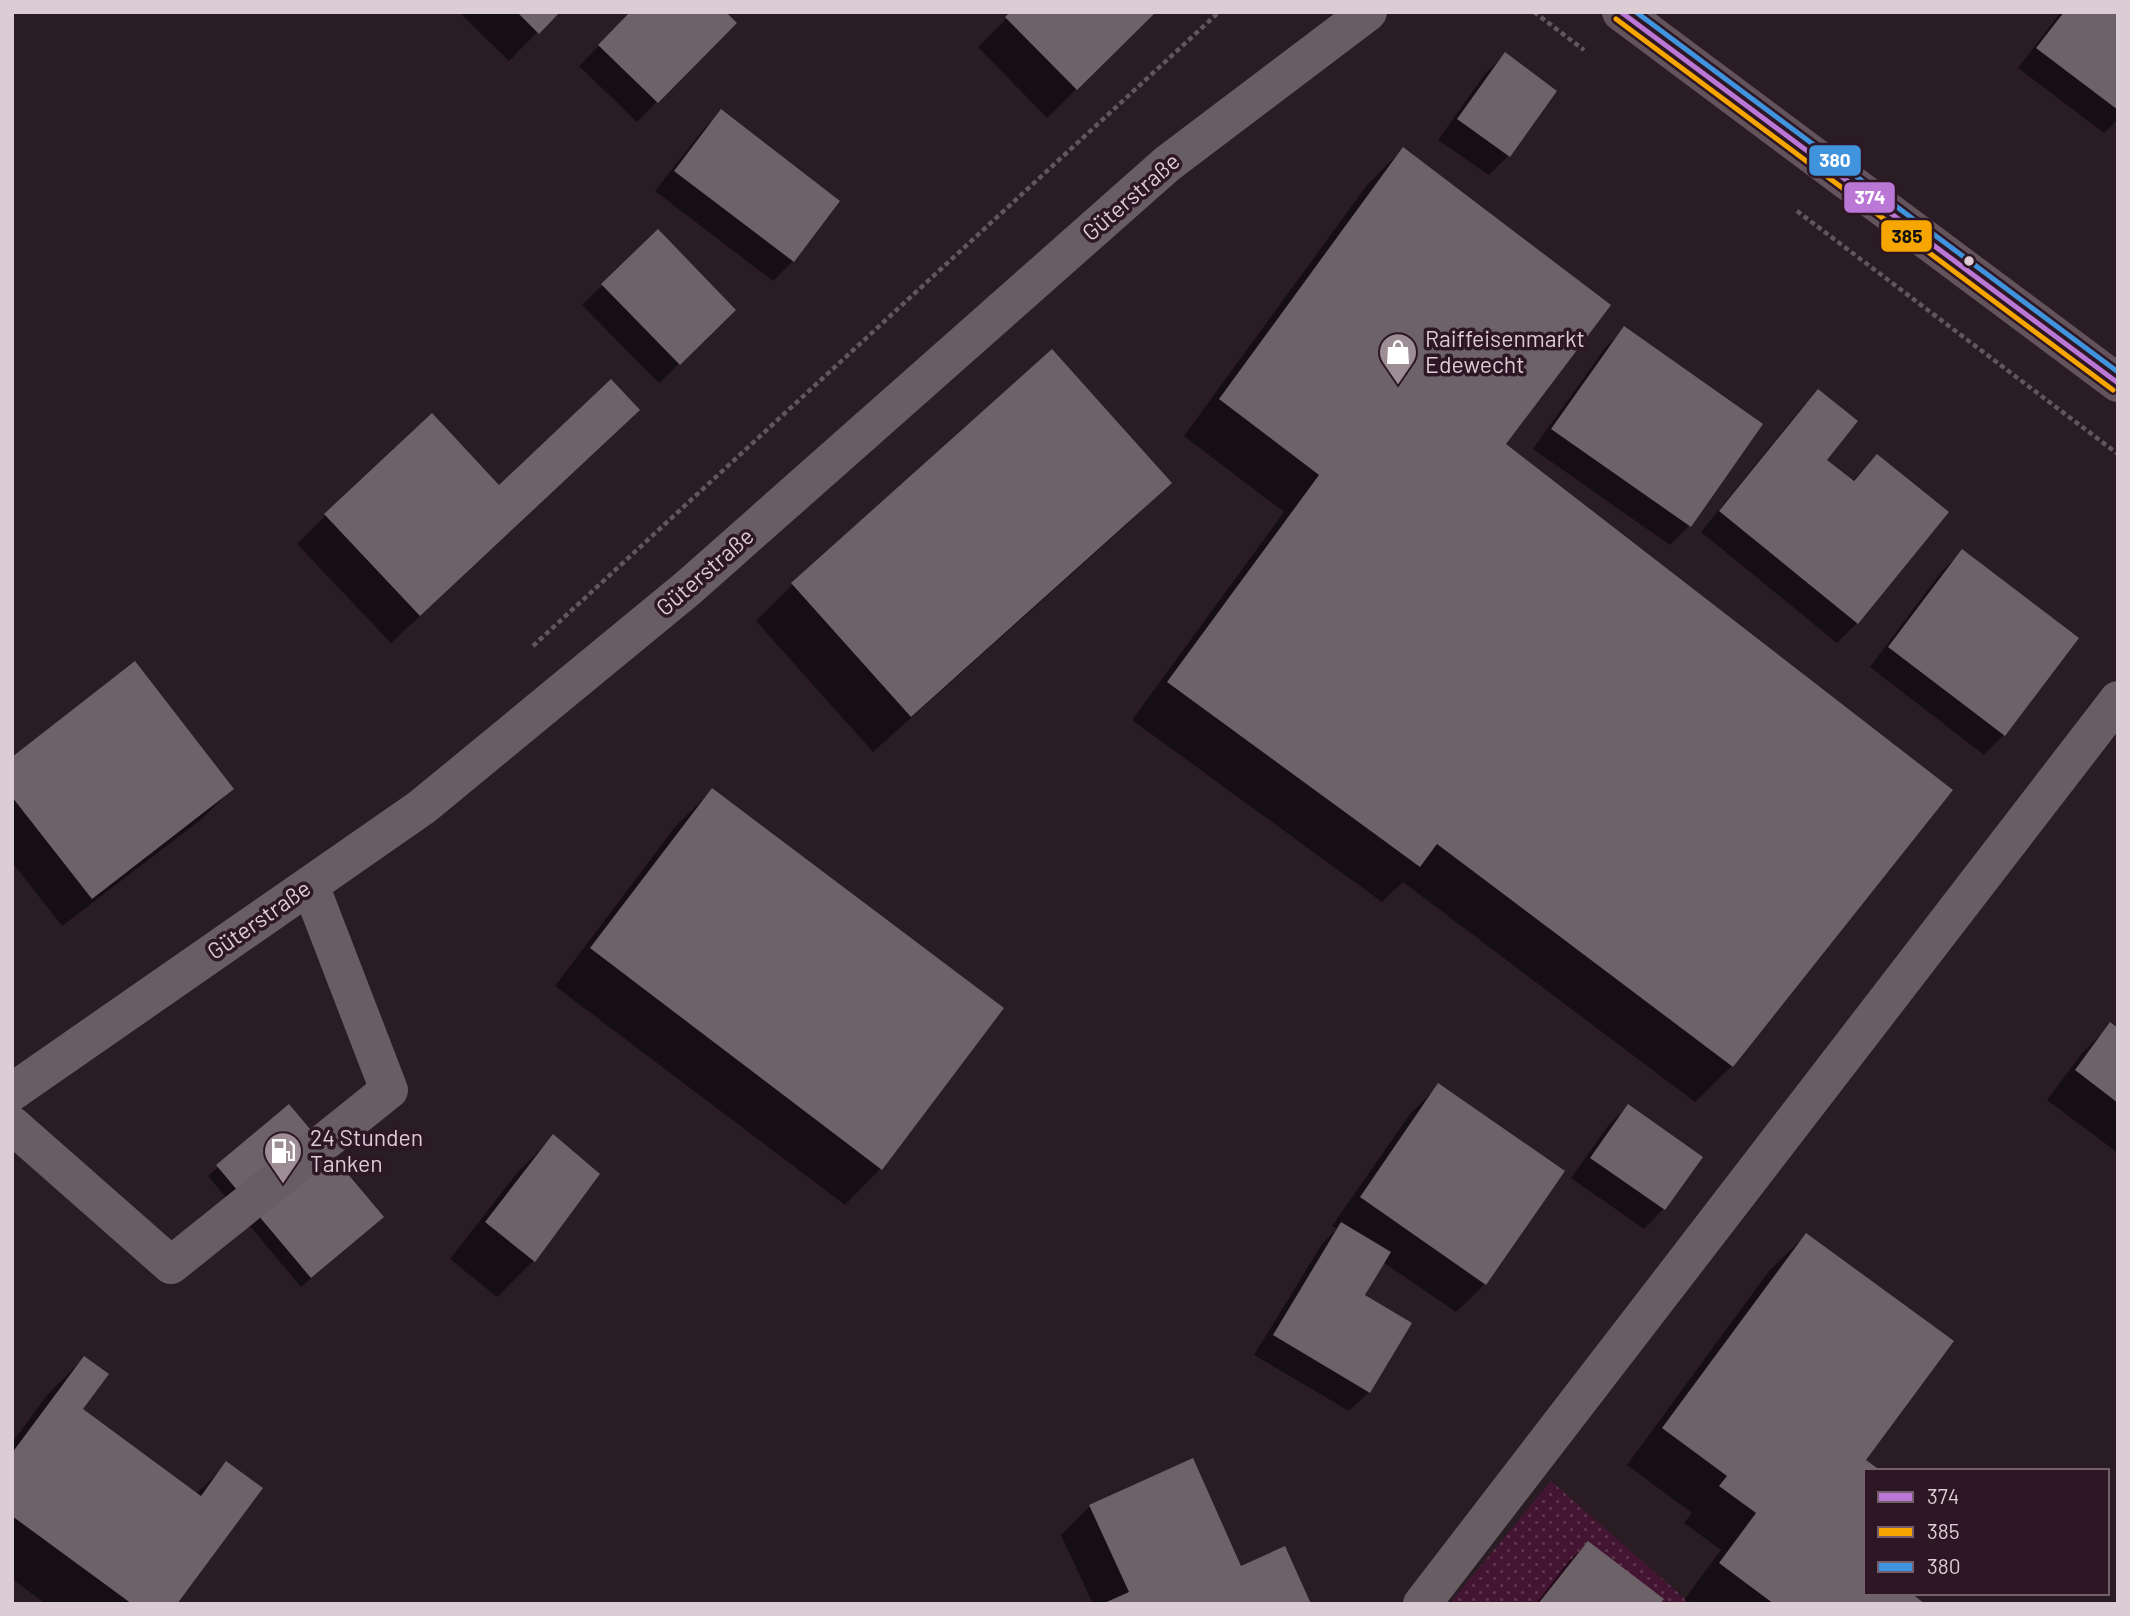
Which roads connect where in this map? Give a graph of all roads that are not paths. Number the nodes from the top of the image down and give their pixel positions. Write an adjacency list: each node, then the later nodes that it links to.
1 (1368, 12): 5 (street, Güterstraße)
2 (1621, 12): 3 (main road)
3 (2118, 383)
4 (2118, 700): 8 (street)
5 (310, 884): 6 (street, Güterstraße); 7 (street)
6 (12, 1092)
7 (12, 1125)
8 (1422, 1604)

